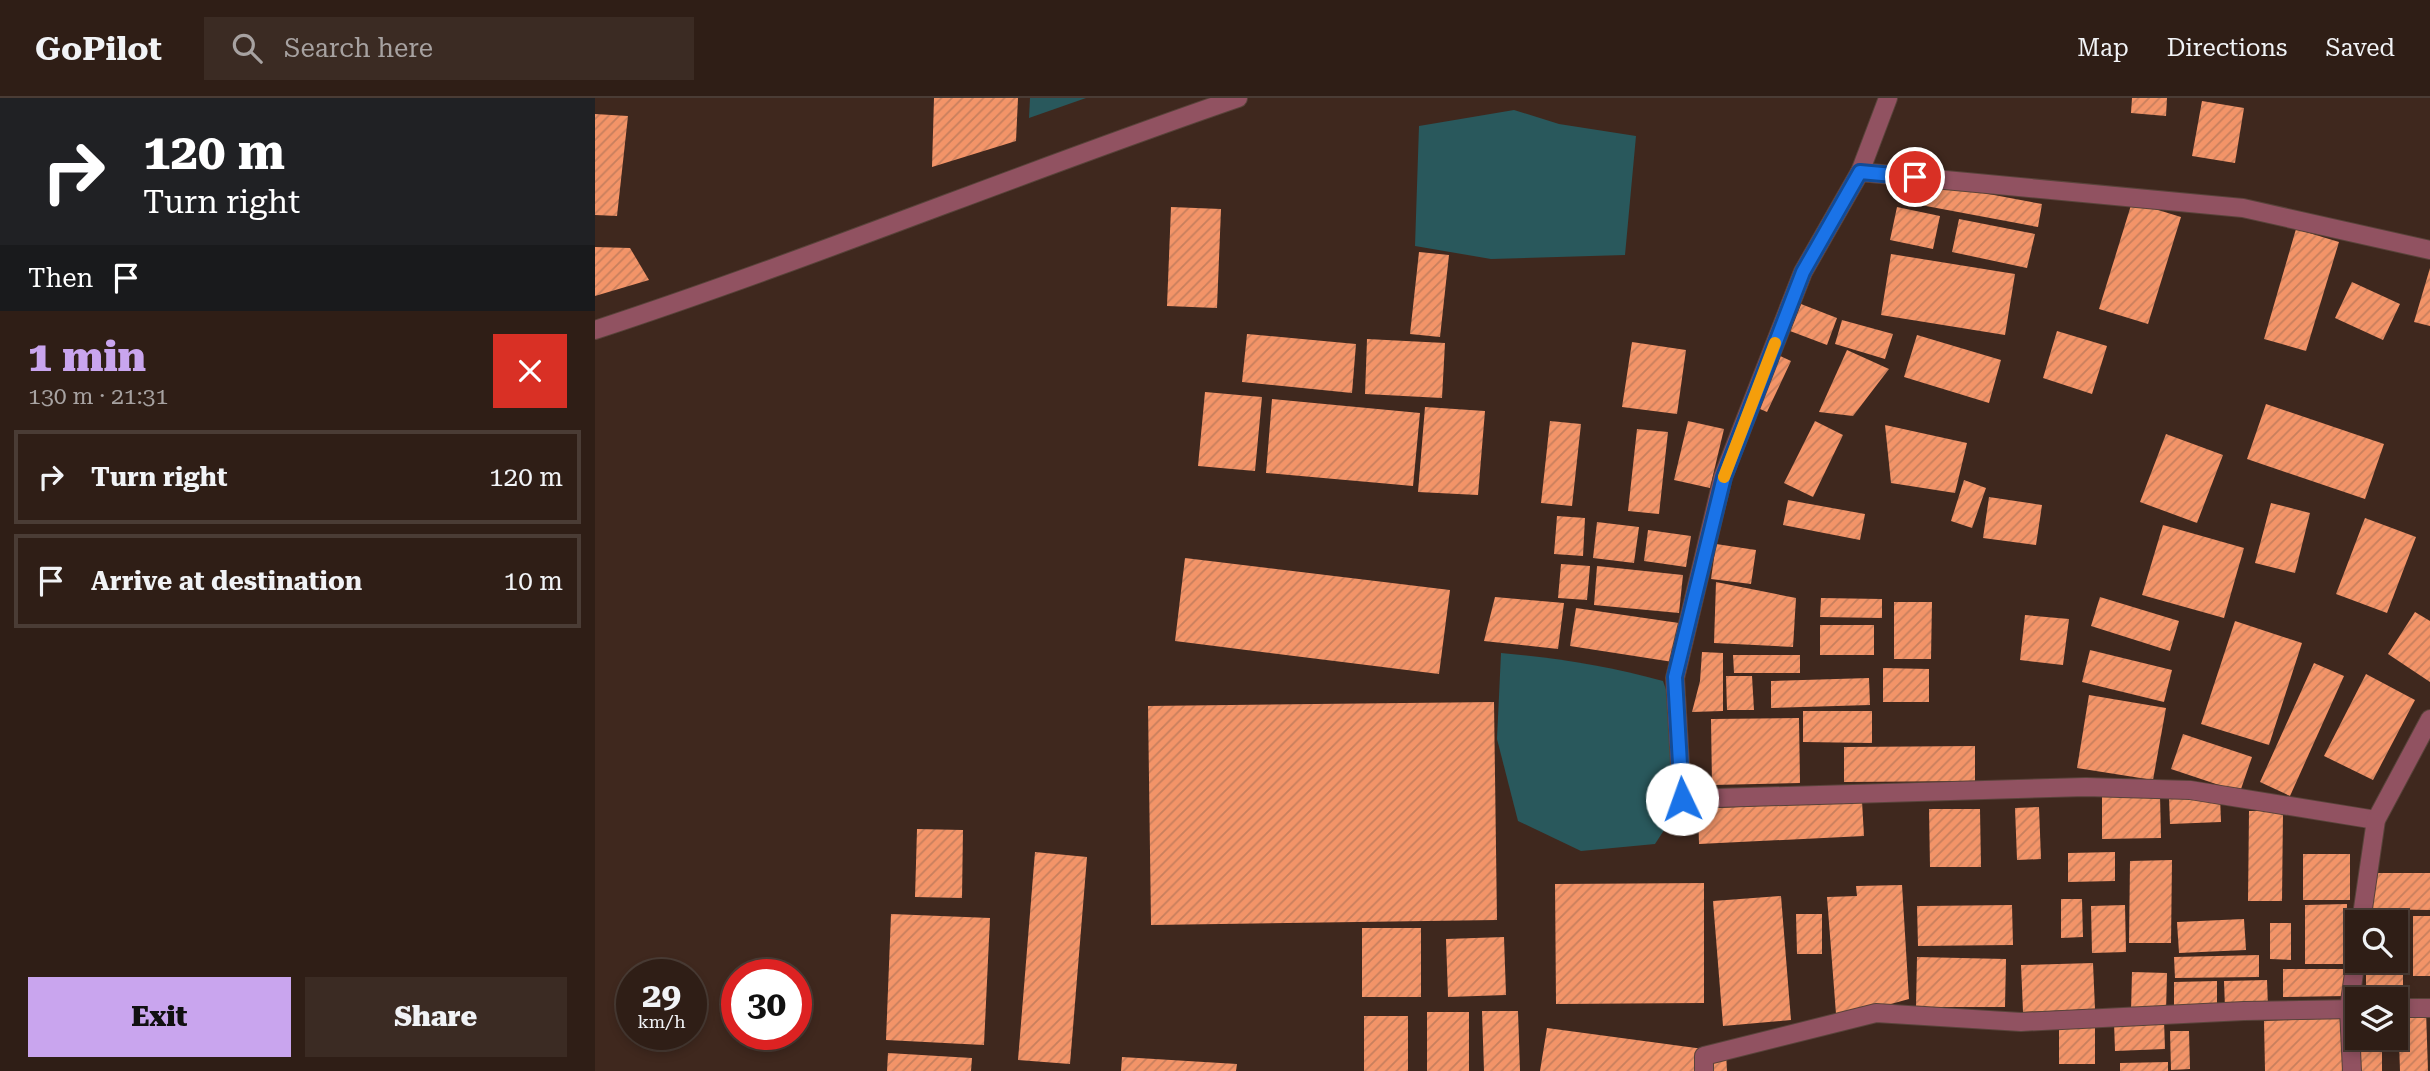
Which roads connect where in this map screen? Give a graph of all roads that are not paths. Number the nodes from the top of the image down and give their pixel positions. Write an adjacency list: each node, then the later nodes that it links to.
1 (1238, 98): 5 (street)
2 (1888, 98): 3 (street)
3 (1860, 172): 4 (street); 7 (street)
4 (2430, 250)
5 (595, 330)
6 (2430, 719): 7 (street)
7 (2376, 820): 8 (street)
8 (2363, 910)
9 (2430, 1008): 11 (street)
10 (2345, 1009): 13 (street)
11 (2408, 1009)
12 (2352, 1050): 14 (street)
13 (1704, 1071)
14 (2352, 1071)

